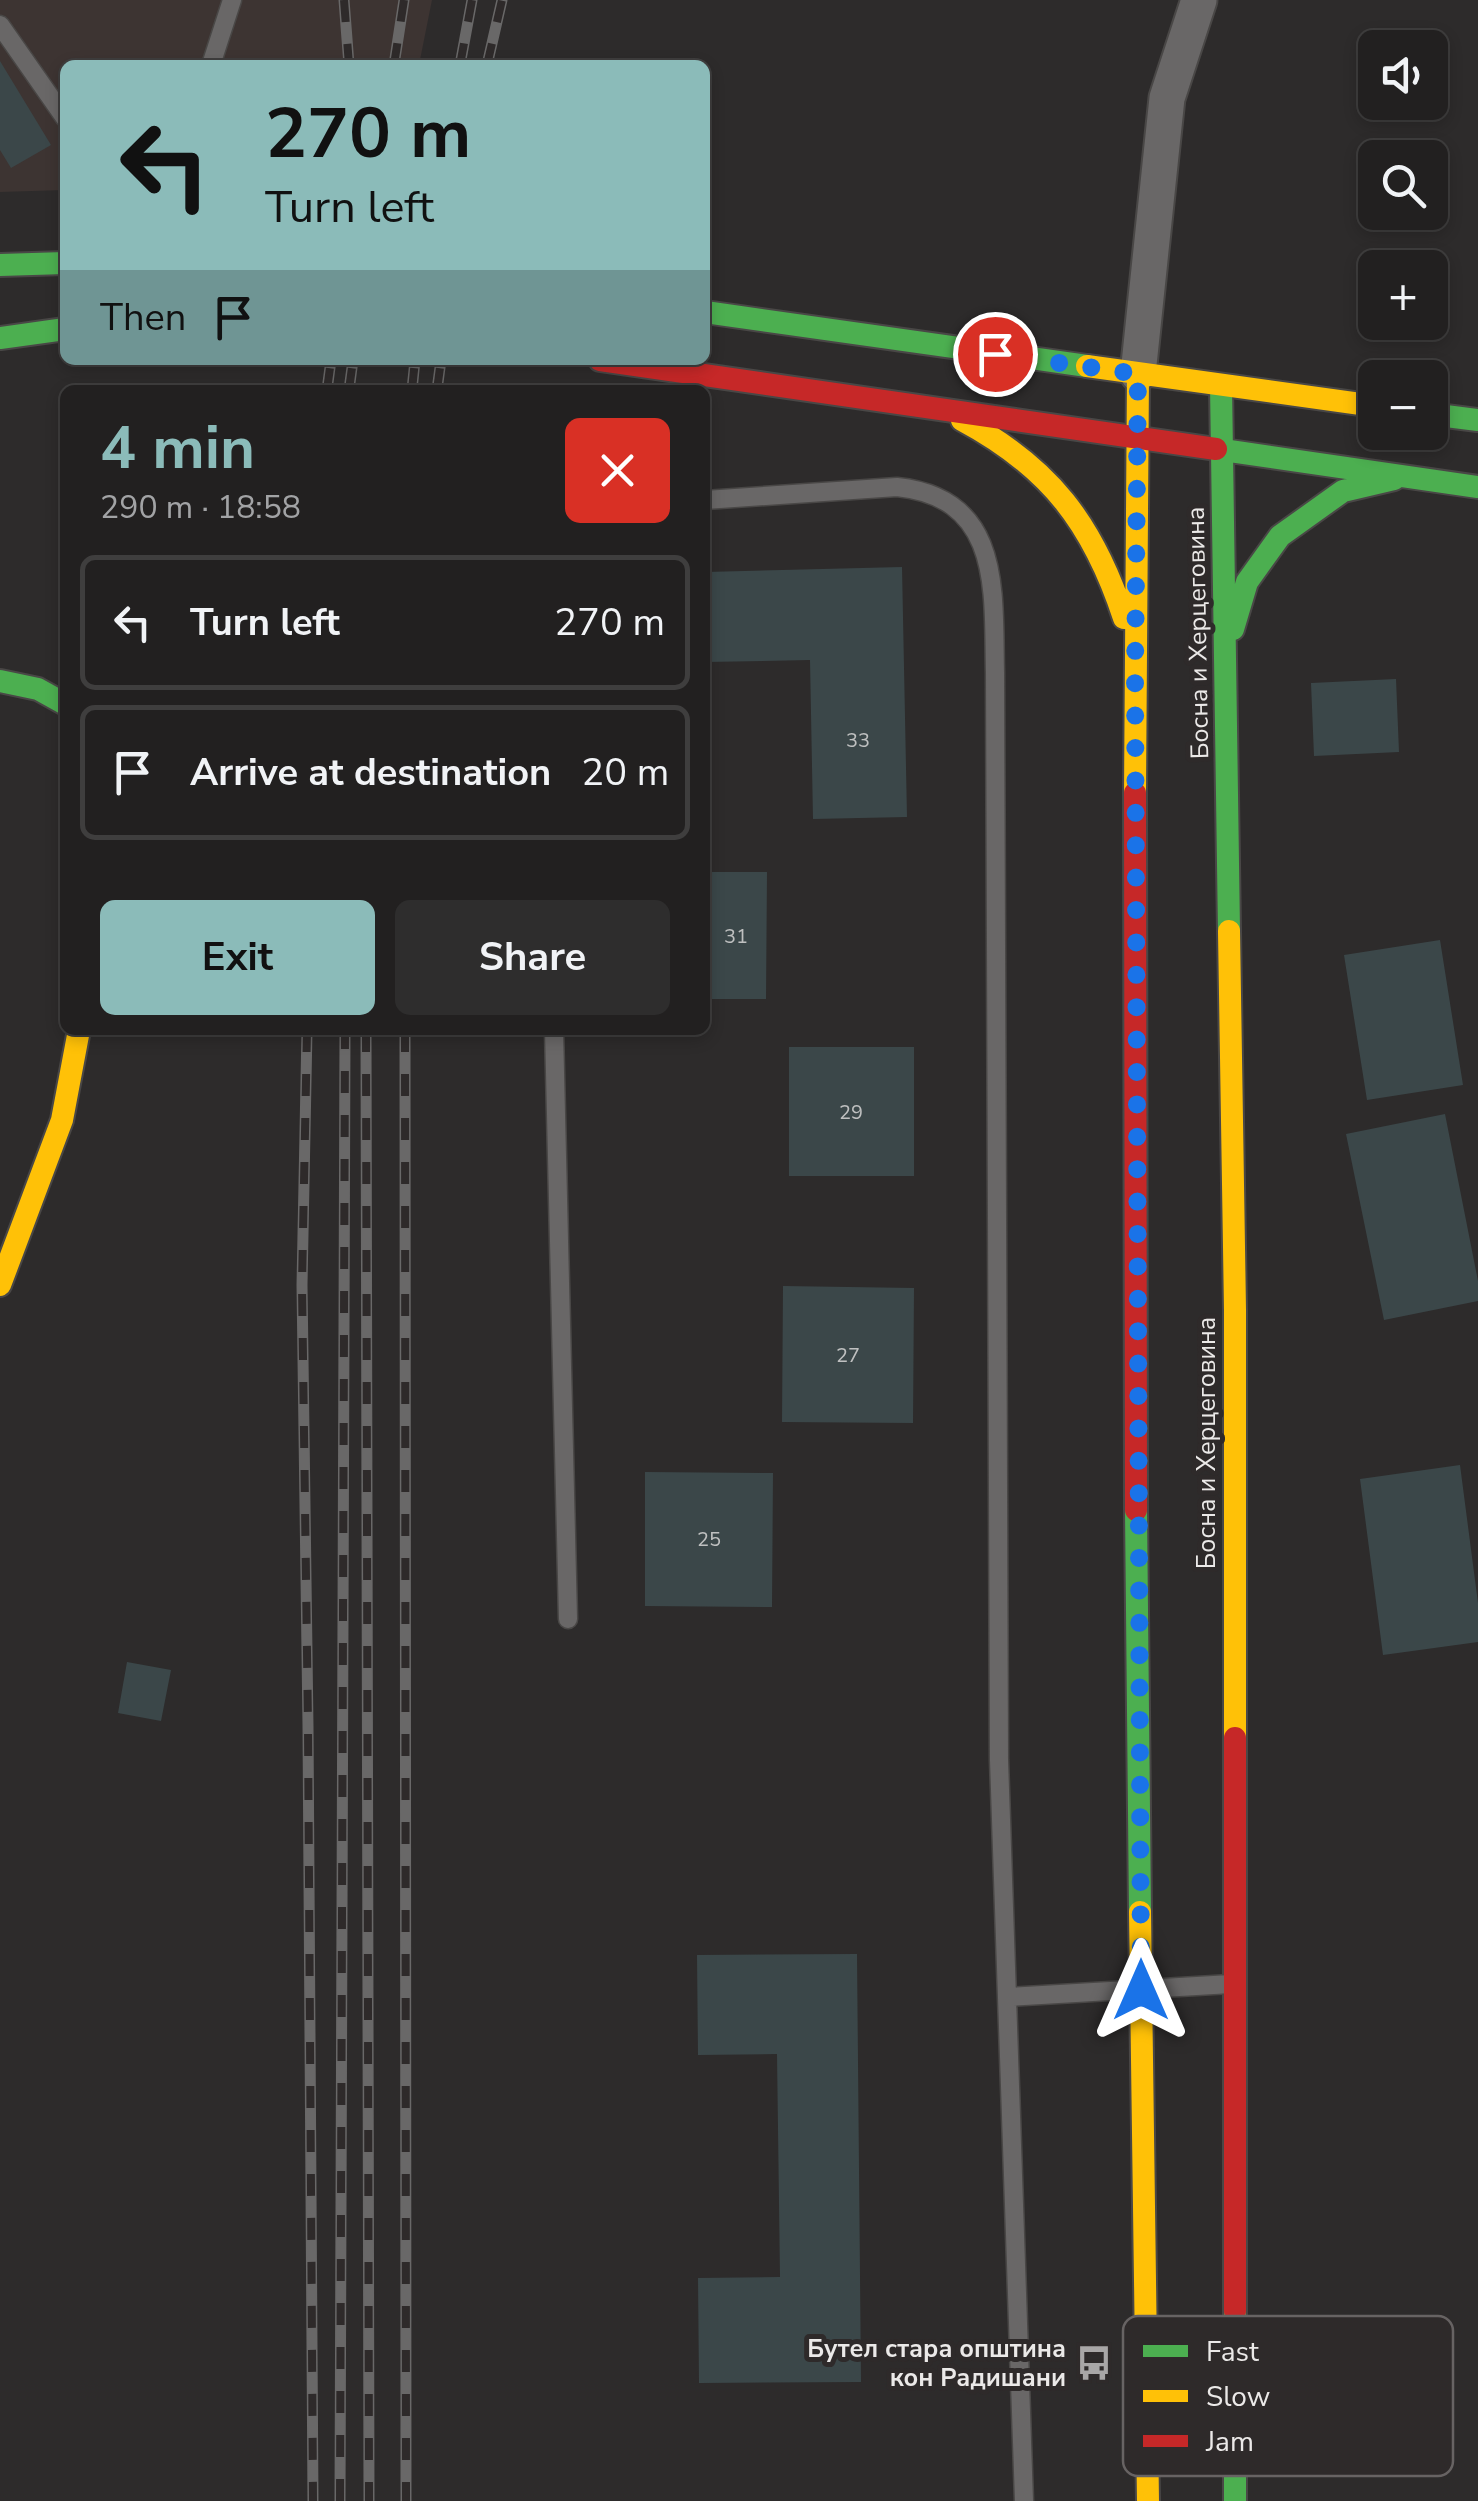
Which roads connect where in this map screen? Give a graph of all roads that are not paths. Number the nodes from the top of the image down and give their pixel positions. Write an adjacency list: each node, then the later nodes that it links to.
1 (232, 0): 4 (lane)
2 (1199, 0): 12 (street)
3 (0, 25): 5 (lane)
4 (213, 60)
5 (60, 111)
6 (60, 263): 7 (street)
7 (0, 265)
8 (710, 313): 12 (street)
9 (60, 330): 10 (street)
10 (0, 338)
11 (635, 365): 15 (street)
12 (1138, 374): 13 (street); 18 (street)
13 (1221, 385): 14 (street); 19 (street, Босна и Херцеговина)
14 (1358, 404)
15 (934, 408): 18 (street); 24 (street)
16 (1448, 416): 17 (street)
17 (1478, 420)
18 (1138, 437): 19 (street); 24 (street)
19 (1221, 449): 20 (street); 23 (street, Босна и Херцеговина)
20 (1408, 476): 21 (street); 23 (street)
21 (1478, 486)
22 (710, 500): 33 (lane)
23 (1226, 649): 31 (street, Босна и Херцеговина)
24 (1135, 676): 32 (street)
25 (0, 680): 26 (street)
26 (60, 701)
27 (78, 1035): 29 (street)
28 (554, 1035): 30 (lane)
29 (0, 1286)
30 (568, 1619)
31 (1236, 1984): 32 (lane); 35 (street, Босна и Херцеговина)
32 (1141, 1990): 33 (lane); 34 (street)
33 (1008, 1997): 38 (lane)
34 (1145, 2316)
35 (1235, 2316)
36 (1148, 2476): 39 (street)
37 (1235, 2476): 40 (street, Босна и Херцеговина)
38 (1024, 2501)
39 (1148, 2501)
40 (1235, 2501)

